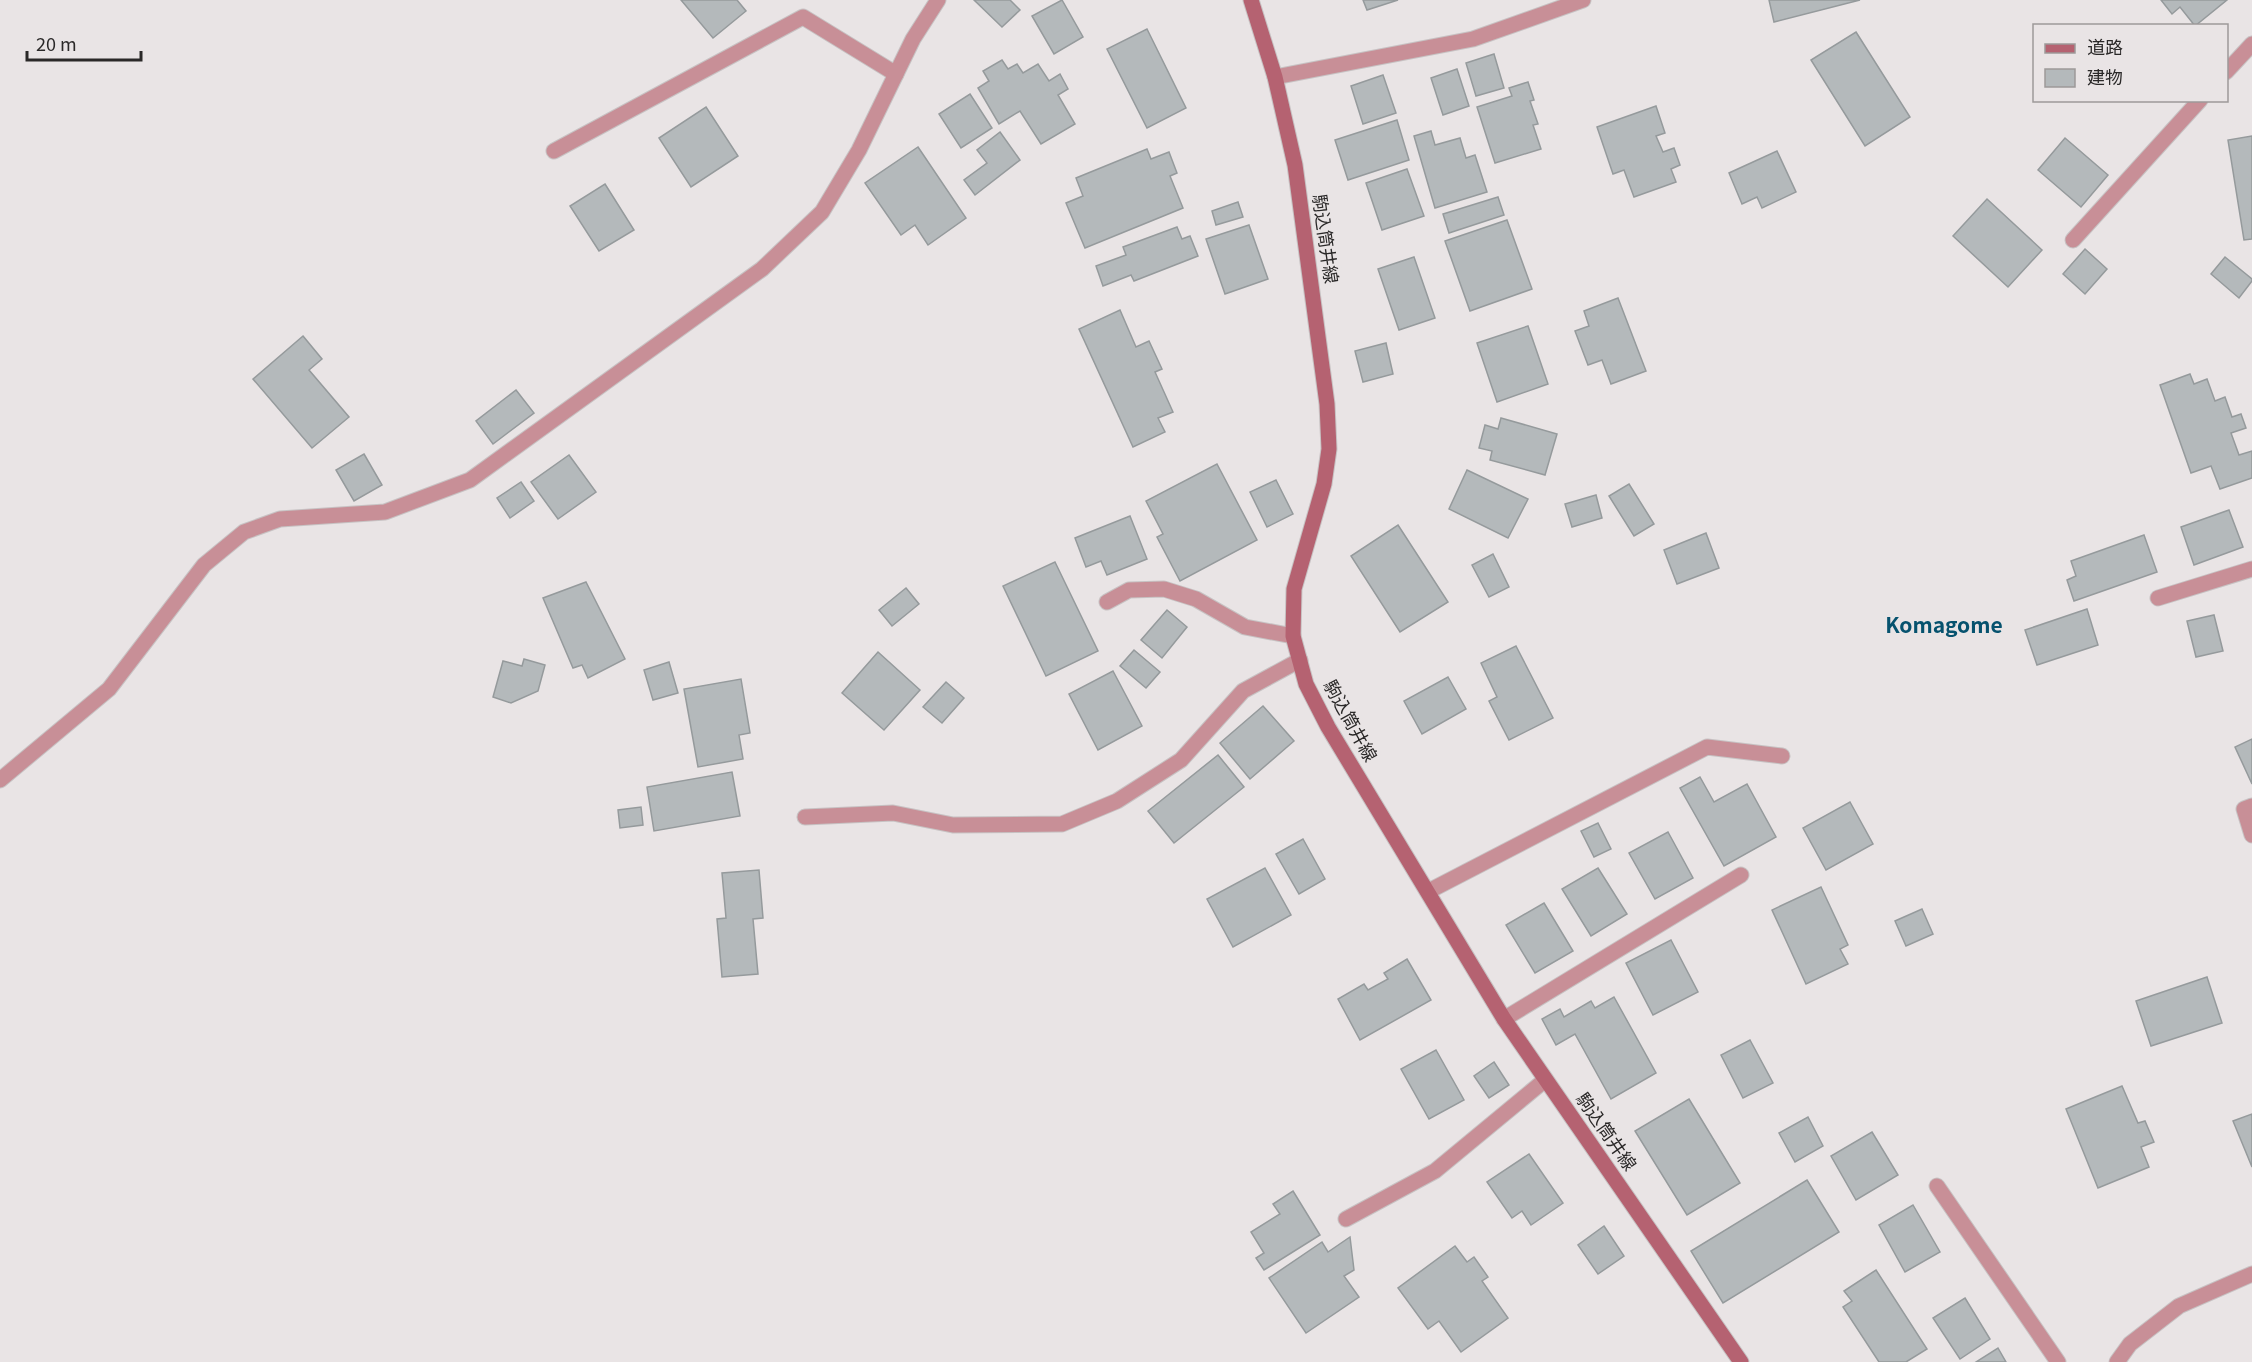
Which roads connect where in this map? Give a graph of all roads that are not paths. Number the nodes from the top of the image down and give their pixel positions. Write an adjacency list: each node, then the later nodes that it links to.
1 (938, 0): 6 (street)
2 (1251, 0): 7 (main road, 駒込筒井線)
3 (1583, 0): 7 (street)
4 (2252, 44): 5 (street)
5 (2228, 70)
6 (896, 74): 9 (street); 17 (street)
7 (1275, 77): 14 (main road, 駒込筒井線)
8 (2198, 102): 10 (street)
9 (554, 151)
10 (2073, 240)
11 (2252, 569): 12 (street)
12 (2158, 598)
13 (1107, 602): 14 (street)
14 (1293, 636): 15 (main road, 駒込筒井線)
15 (1300, 660): 19 (street); 22 (main road, 駒込筒井線)
16 (1782, 756): 22 (street)
17 (0, 780)
18 (2252, 806): 20 (street)
19 (806, 818)
20 (2252, 835)
21 (1741, 875): 23 (street)
22 (1428, 891): 23 (main road, 駒込筒井線)
23 (1504, 1018): 24 (main road, 駒込筒井線)
24 (1545, 1080): 26 (street); 28 (main road, 駒込筒井線)
25 (1937, 1186): 29 (street)
26 (1346, 1219)
27 (2252, 1274): 30 (street)
28 (1741, 1362)
29 (2058, 1362)
30 (2117, 1362)

